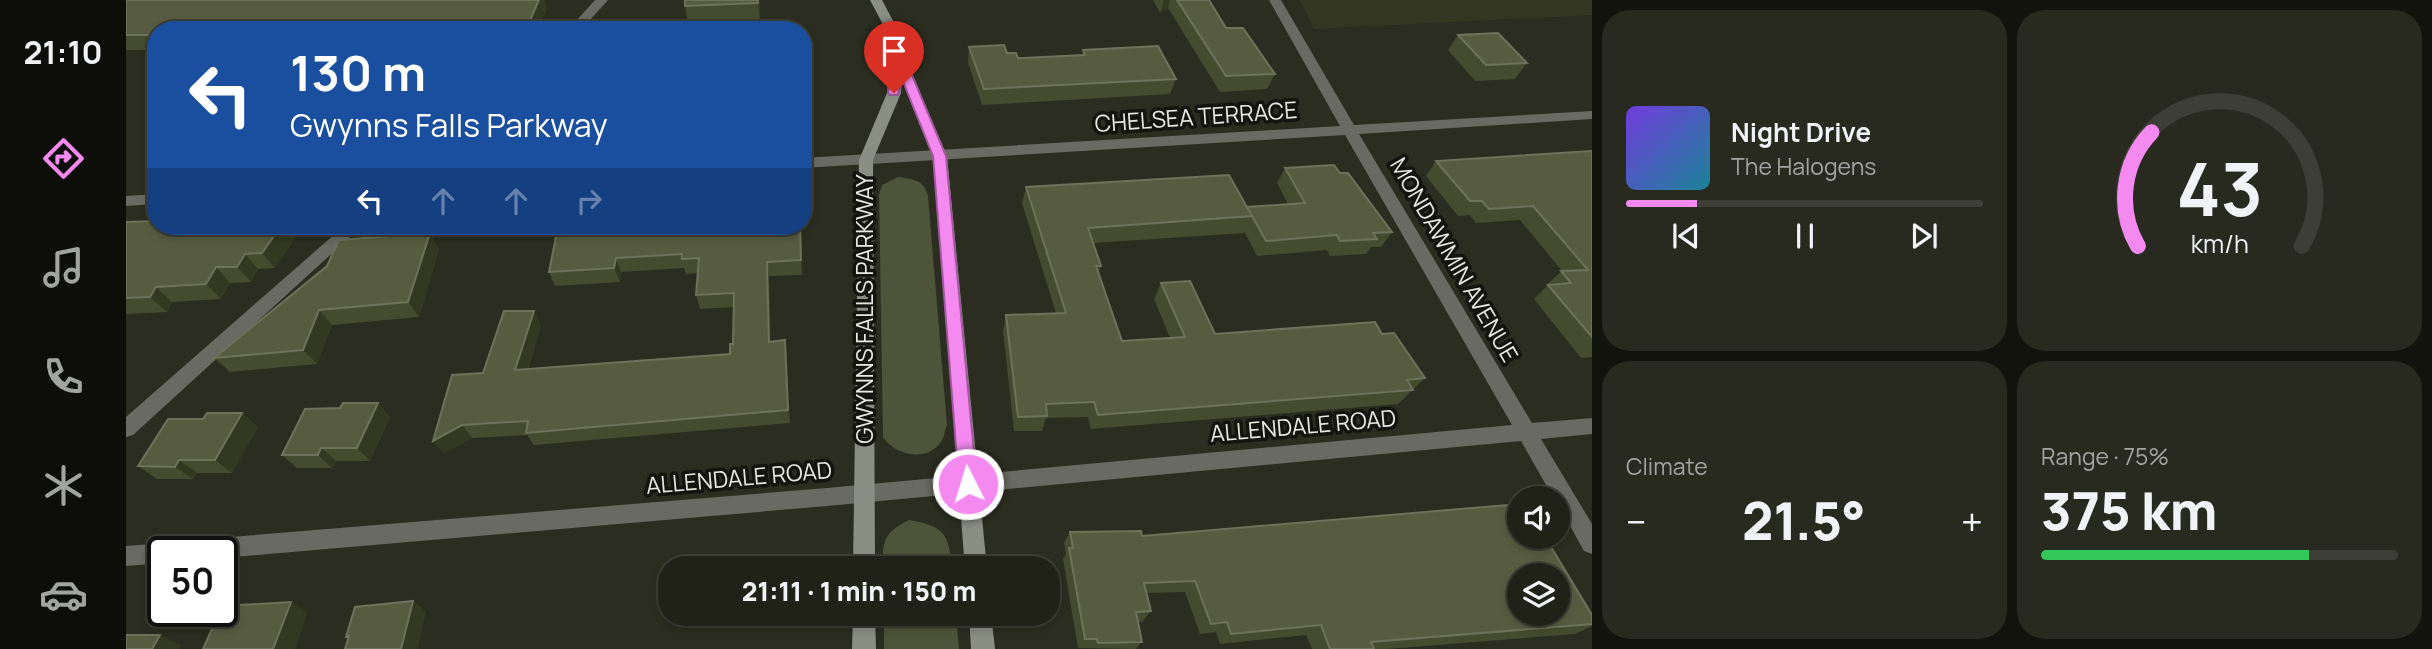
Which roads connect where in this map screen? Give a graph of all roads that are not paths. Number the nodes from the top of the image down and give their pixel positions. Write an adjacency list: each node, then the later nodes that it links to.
1 (602, 0): 4 (street)
2 (876, 0): 5 (main road, GWYNNS FALLS PARKWAY)
3 (1275, 0): 7 (street, MONDAWMIN AVENUE)
4 (582, 21)
5 (898, 56): 8 (main road, GWYNNS FALLS PARKWAY); 9 (main road, GWYNNS FALLS PARKWAY)
6 (1592, 116): 7 (street, CHELSEA TERRACE)
7 (1349, 131): 8 (street, CHELSEA TERRACE); 16 (street, MONDAWMIN AVENUE)
8 (940, 156): 9 (street, CHELSEA TERRACE); 17 (main road, GWYNNS FALLS PARKWAY)
9 (866, 160): 10 (street, CHELSEA TERRACE); 18 (main road, GWYNNS FALLS PARKWAY)
10 (812, 163)
11 (147, 200): 12 (street)
12 (126, 201)
13 (344, 235): 15 (street)
14 (1592, 426): 16 (street, ALLENDALE ROAD)
15 (126, 429)
16 (1526, 431): 17 (street, ALLENDALE ROAD); 19 (street, MONDAWMIN AVENUE)
17 (968, 484): 18 (street, ALLENDALE ROAD); 24 (main road, GWYNNS FALLS PARKWAY)
18 (864, 494): 20 (street, ALLENDALE ROAD); 23 (main road, GWYNNS FALLS PARKWAY)
19 (1592, 544)
20 (238, 546)
21 (147, 554): 22 (street)
22 (126, 556)
23 (864, 556)
24 (975, 556)
25 (864, 626): 27 (main road)
26 (981, 626): 28 (main road)
27 (864, 649)
28 (983, 649)

